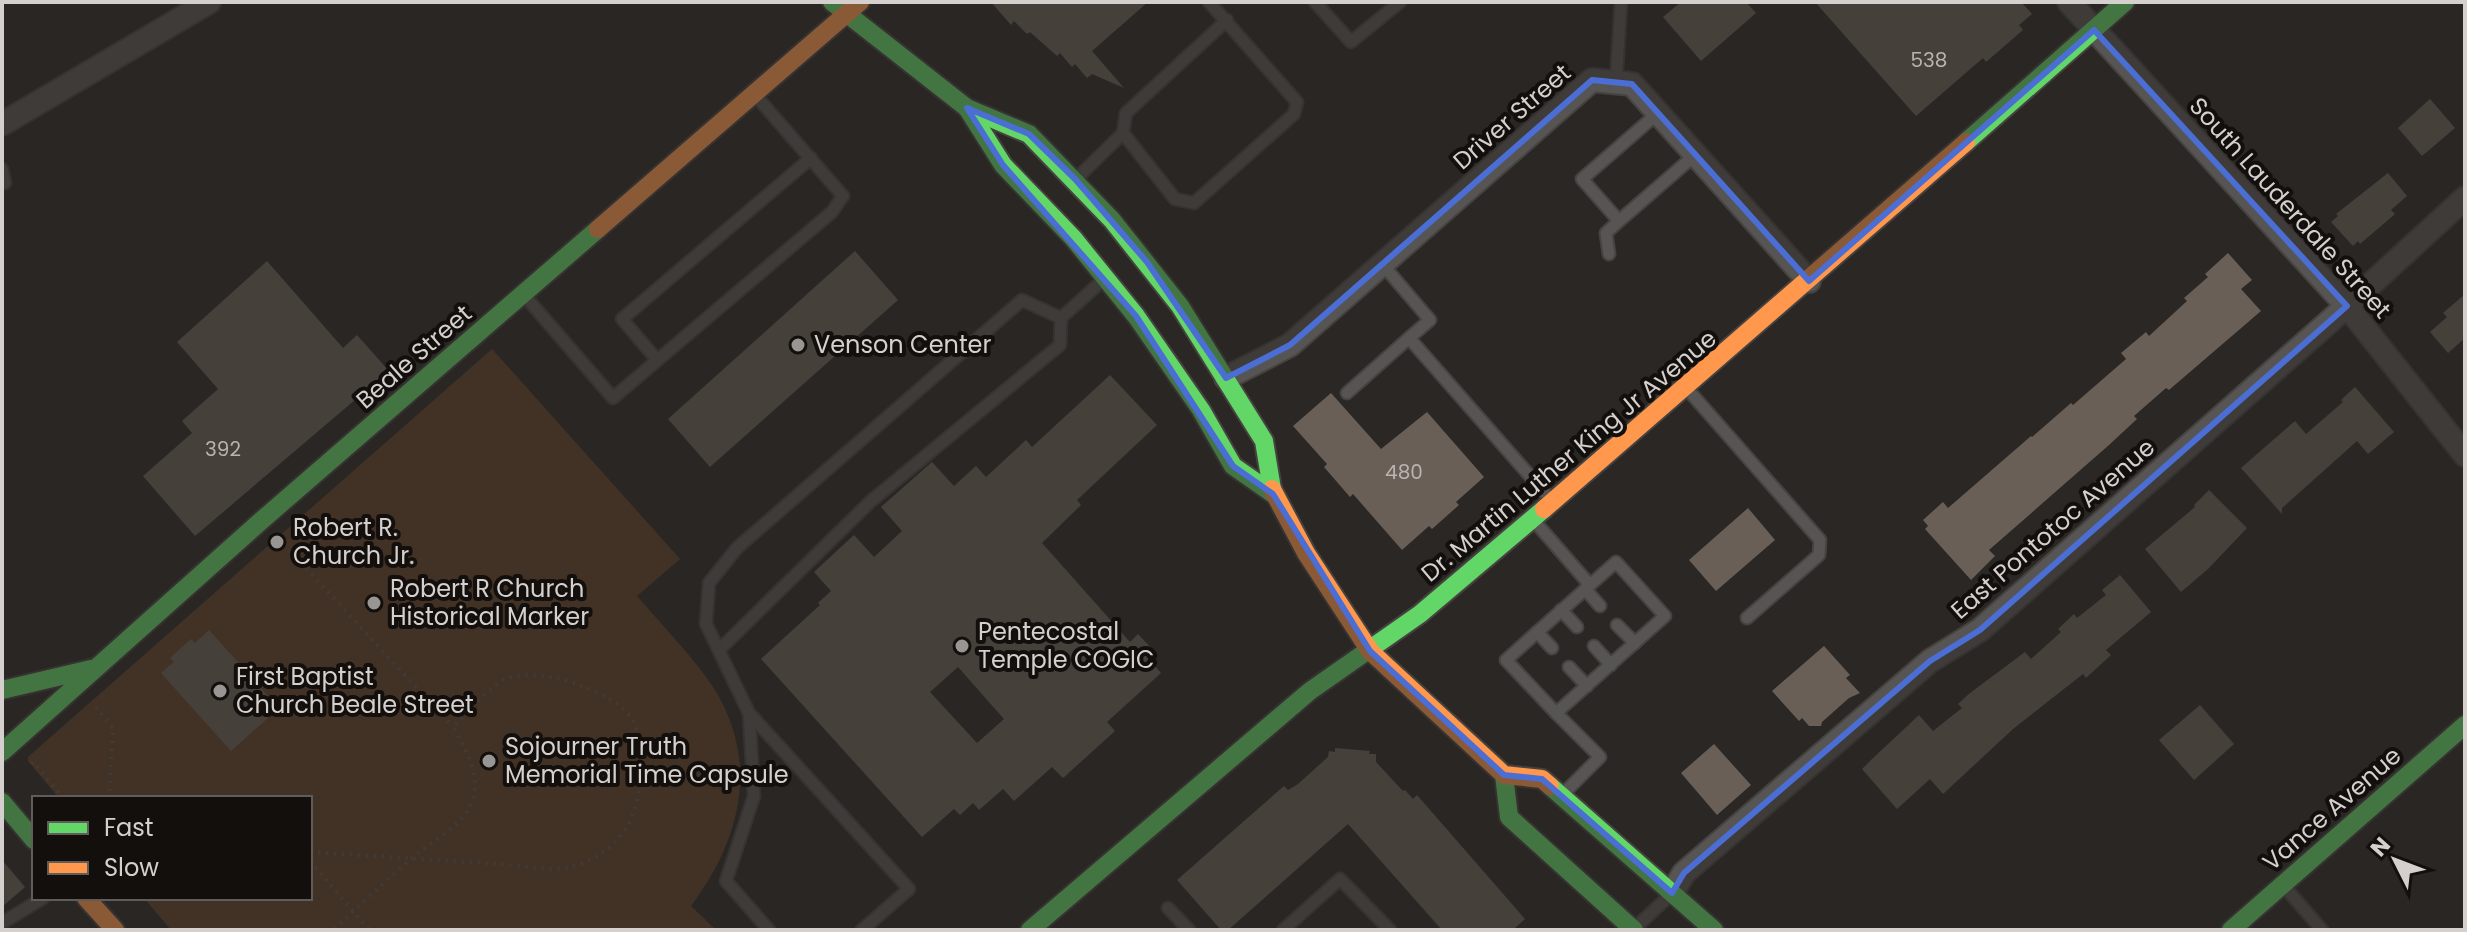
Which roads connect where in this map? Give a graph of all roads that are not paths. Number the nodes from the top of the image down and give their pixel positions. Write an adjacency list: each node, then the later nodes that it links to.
1 (209, 2): 15 (street)
2 (1209, 2): 9 (lane)
3 (1315, 2): 4 (lane)
4 (1400, 2)
5 (1621, 2): 11 (lane)
6 (2069, 2): 10 (street, South Lauderdale Street)
7 (2125, 2): 10 (main road, Dr. Martin Luther King Jr Avenue)
8 (846, 6): 12 (main road, Beale Street); 13 (main road)
9 (1227, 20): 16 (lane); 16 (lane)
10 (2094, 30): 27 (main road, Dr. Martin Luther King Jr Avenue); 29 (street, South Lauderdale Street)
11 (1616, 83): 14 (street); 25 (street, Driver Street)
12 (754, 93): 18 (lane); 28 (main road, Beale Street)
13 (967, 108): 20 (main road); 26 (main road)
14 (1658, 113): 17 (street); 23 (lane)
15 (2, 124)
16 (1123, 133): 20 (lane)
17 (1695, 155): 23 (lane); 27 (street)
18 (811, 158): 32 (lane); 32 (lane)
19 (2, 169): 21 (lane)
20 (1075, 179): 33 (main road)
21 (5, 183)
22 (2465, 198): 29 (street, East Pontotoc Avenue)
23 (1619, 221): 24 (lane)
24 (1609, 254)
25 (1383, 265): 31 (lane); 33 (street, Driver Street)
26 (1106, 277): 30 (lane); 37 (main road)
27 (1809, 281): 34 (main road, Dr. Martin Luther King Jr Avenue)
28 (524, 294): 32 (lane); 54 (main road, Beale Street)
29 (2347, 306): 36 (street, South Lauderdale Street); 66 (street, East Pontotoc Avenue)
30 (1061, 318): 50 (lane); 50 (lane)
31 (1409, 338): 35 (lane); 38 (lane)
32 (657, 360)
33 (1226, 378): 37 (main road)
34 (1686, 388): 38 (main road, Dr. Martin Luther King Jr Avenue); 43 (lane)
35 (1347, 393)
36 (2465, 455)
37 (1273, 494): 51 (main road)
38 (1554, 502): 39 (main road, Dr. Martin Luther King Jr Avenue)
39 (1532, 520): 40 (lane); 51 (main road, Dr. Martin Luther King Jr Avenue)
40 (1588, 587): 41 (lane); 42 (lane); 47 (lane)
41 (1600, 606)
42 (1561, 610): 45 (lane); 46 (lane)
43 (1747, 618)
44 (1617, 625): 47 (lane)
45 (1577, 627)
46 (1537, 632): 49 (lane); 58 (lane)
47 (1635, 643): 52 (lane)
48 (1594, 646): 52 (lane)
49 (1552, 648)
50 (719, 650): 57 (lane)
51 (1370, 651): 61 (main road); 75 (main road, Dr. Martin Luther King Jr Avenue)
52 (1611, 665): 55 (lane)
53 (1569, 667): 55 (lane)
54 (94, 668): 56 (main road); 60 (main road, Beale Street)
55 (1587, 686): 58 (lane)
56 (2, 690)
57 (749, 713): 73 (lane); 74 (lane)
58 (1556, 713): 62 (lane)
59 (2465, 725): 65 (main road, Vance Avenue)
60 (2, 752)
61 (1504, 775): 62 (main road); 78 (main road)
62 (1561, 796): 66 (main road)
63 (2, 802): 64 (main road)
64 (32, 838)
65 (2283, 885): 80 (main road, Vance Avenue); 81 (lane)
66 (1672, 893): 78 (lane); 79 (main road)
67 (40, 900): 70 (lane)
68 (87, 900): 71 (main road)
69 (1168, 908): 76 (lane)
70 (2, 923)
71 (101, 925)
72 (1291, 927): 77 (lane)
73 (769, 930)
74 (862, 930)
75 (1030, 930)
76 (1189, 930)
77 (1390, 930)
78 (1633, 930)
79 (1714, 930)
80 (2231, 930)
81 (2322, 930)

